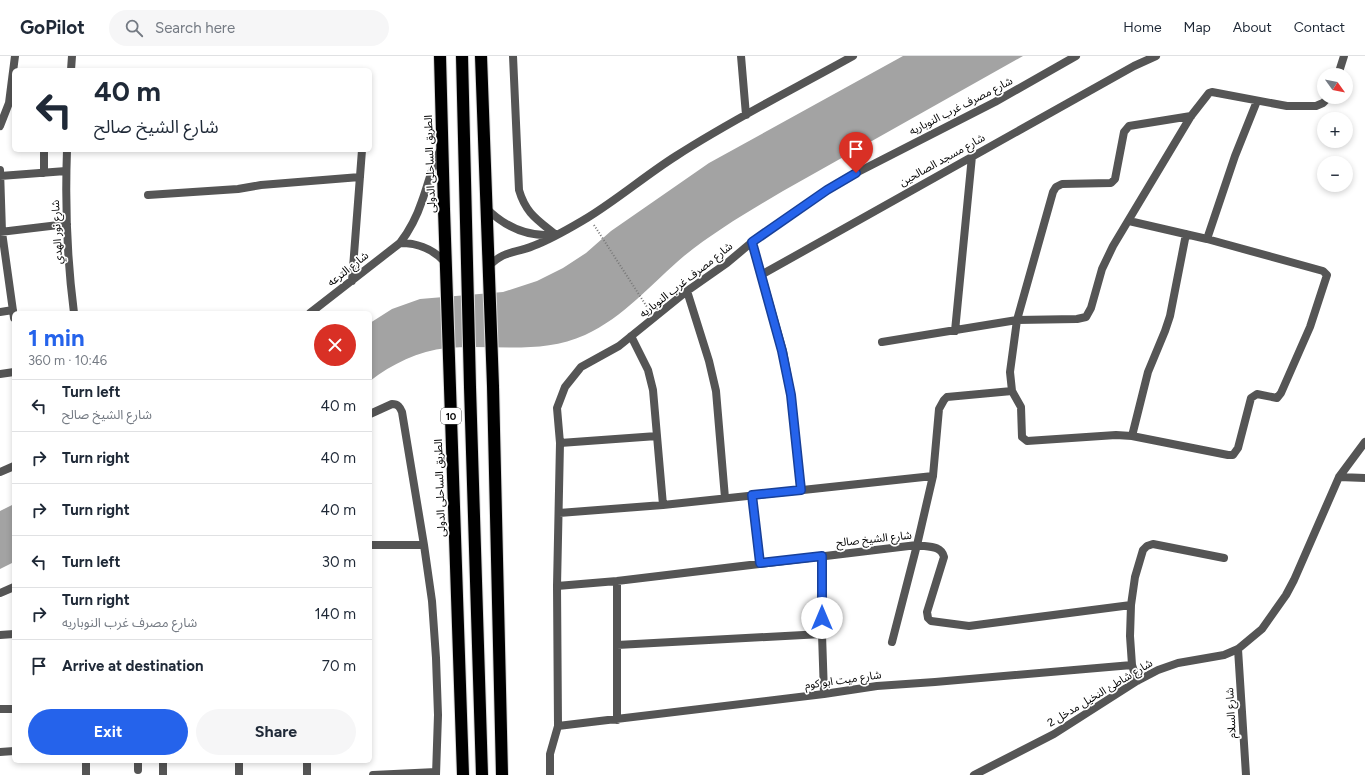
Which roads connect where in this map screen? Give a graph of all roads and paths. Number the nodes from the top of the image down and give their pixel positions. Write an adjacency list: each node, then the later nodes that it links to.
1 (15, 56): 12 (street)
2 (72, 56): 13 (street)
3 (440, 56): 21 (highway, الطريق الساحلى الدولى / 10)
4 (462, 56): 114 (highway)
5 (481, 56): 32 (highway)
6 (513, 56): 38 (street)
7 (741, 56): 18 (street)
8 (853, 56): 18 (street)
9 (1076, 56): 40 (street, شارع مصرف غرب النوباريه)
10 (1156, 56): 25 (street, شارع مسجد الصالحين)
11 (1341, 56): 14 (street)
12 (13, 68)
13 (71, 68)
14 (1339, 68)
15 (12, 80): 20 (street)
16 (1256, 101): 17 (street); 19 (street); 39 (street)
17 (1321, 104)
18 (746, 115): 38 (street)
19 (1191, 116): 33 (street); 53 (street)
20 (0, 126)
21 (442, 147): 41 (street, شارع الترعه); 42 (highway, الطريق الساحلى الدولى / 10)
22 (44, 152): 28 (street)
23 (67, 152): 27 (street, شارع نور الهدي)
24 (362, 152): 30 (street)
25 (972, 156): 44 (street, شارع مسجد الصالحين); 54 (street)
26 (0, 170): 29 (street)
27 (66, 171): 28 (street); 34 (street, شارع نور الهدي)
28 (44, 173): 29 (street)
29 (0, 176): 36 (street)
30 (360, 177): 31 (street); 45 (street)
31 (148, 195)
32 (486, 208): 38 (street); 43 (highway)
33 (1129, 221): 37 (street); 53 (street)
34 (66, 224): 36 (street); 49 (street, شارع نور الهدي)
35 (595, 227): 47 (path)
36 (1, 232): 48 (street)
37 (1186, 234): 39 (street); 62 (street)
38 (556, 235): 43 (street)
39 (1207, 239): 62 (street)
40 (752, 242): 44 (street); 46 (street, شارع مصرف غرب النوباريه)
41 (400, 243): 42 (street); 45 (street, شارع الترعه)
42 (446, 263): 113 (highway, الطريق الساحلى الدولى / 10)
43 (488, 267): 115 (highway)
44 (761, 275): 70 (street)
45 (352, 281): 50 (street, شارع الترعه)
46 (687, 292): 55 (street, شارع مصرف غرب النوباريه); 72 (street)
47 (642, 301)
48 (13, 311)
49 (74, 311)
50 (313, 311)
51 (0, 312): 52 (street)
52 (12, 314)
53 (1017, 320): 54 (street); 59 (street)
54 (955, 331): 56 (street)
55 (631, 336): 61 (street); 64 (street, شارع مصرف غرب النوباريه)
56 (882, 342)
57 (12, 372): 58 (street)
58 (0, 374)
59 (1012, 390): 62 (street); 67 (street)
60 (372, 413): 76 (street)
61 (657, 436): 64 (street); 73 (street)
62 (1132, 436)
63 (1365, 442): 68 (street, شارع شاطئ النخيل مدخل 2)
64 (560, 443): 74 (street)
65 (12, 467): 66 (street)
66 (0, 472)
67 (933, 476): 70 (street); 77 (street)
68 (1339, 477): 69 (street); 91 (street, شارع شاطئ النخيل مدخل 2)
69 (1365, 478)
70 (801, 490): 71 (street)
71 (752, 495): 72 (street); 80 (street)
72 (725, 498): 73 (street)
73 (664, 505): 74 (street)
74 (558, 513): 82 (street)
75 (372, 545): 76 (street)
76 (424, 545): 107 (street)
77 (918, 545): 78 (street, شارع الشيخ صالح); 85 (street, شارع الشيخ صالح); 89 (street)
78 (822, 556): 80 (street, شارع الشيخ صالح); 87 (street)
79 (1224, 558): 85 (street)
80 (760, 563): 81 (street, شارع الشيخ صالح)
81 (617, 581): 82 (street, شارع الشيخ صالح); 90 (street)
82 (558, 586): 98 (street)
83 (12, 588): 84 (street)
84 (0, 593)
85 (1130, 605): 92 (street)
86 (12, 634): 88 (street)
87 (822, 634): 90 (street); 94 (street)
88 (0, 635)
89 (892, 642)
90 (617, 646): 97 (street)
91 (1238, 649): 93 (street, شارع شاطئ النخيل مدخل 2); 118 (street, شارع السلام)
92 (1132, 665): 93 (street); 94 (street, شارع ميت ابو كوم)
93 (1137, 682): 117 (street, شارع شاطئ النخيل مدخل 2)
94 (824, 694): 97 (street, شارع ميت ابو كوم)
95 (12, 708): 96 (street)
96 (0, 709)
97 (617, 720): 98 (street, شارع ميت ابو كوم)
98 (558, 726): 116 (street)
99 (12, 751): 100 (street)
100 (0, 752)
101 (86, 763): 108 (street)
102 (138, 763): 106 (street)
103 (163, 763): 109 (street)
104 (239, 763): 110 (street)
105 (307, 763): 111 (street)
106 (138, 770)
107 (436, 774): 112 (street)
108 (86, 775)
109 (163, 775)
110 (239, 775)
111 (307, 775)
112 (373, 775)
113 (463, 775)
114 (482, 775)
115 (502, 775)
116 (550, 775)
117 (974, 775)
118 (1246, 775)

